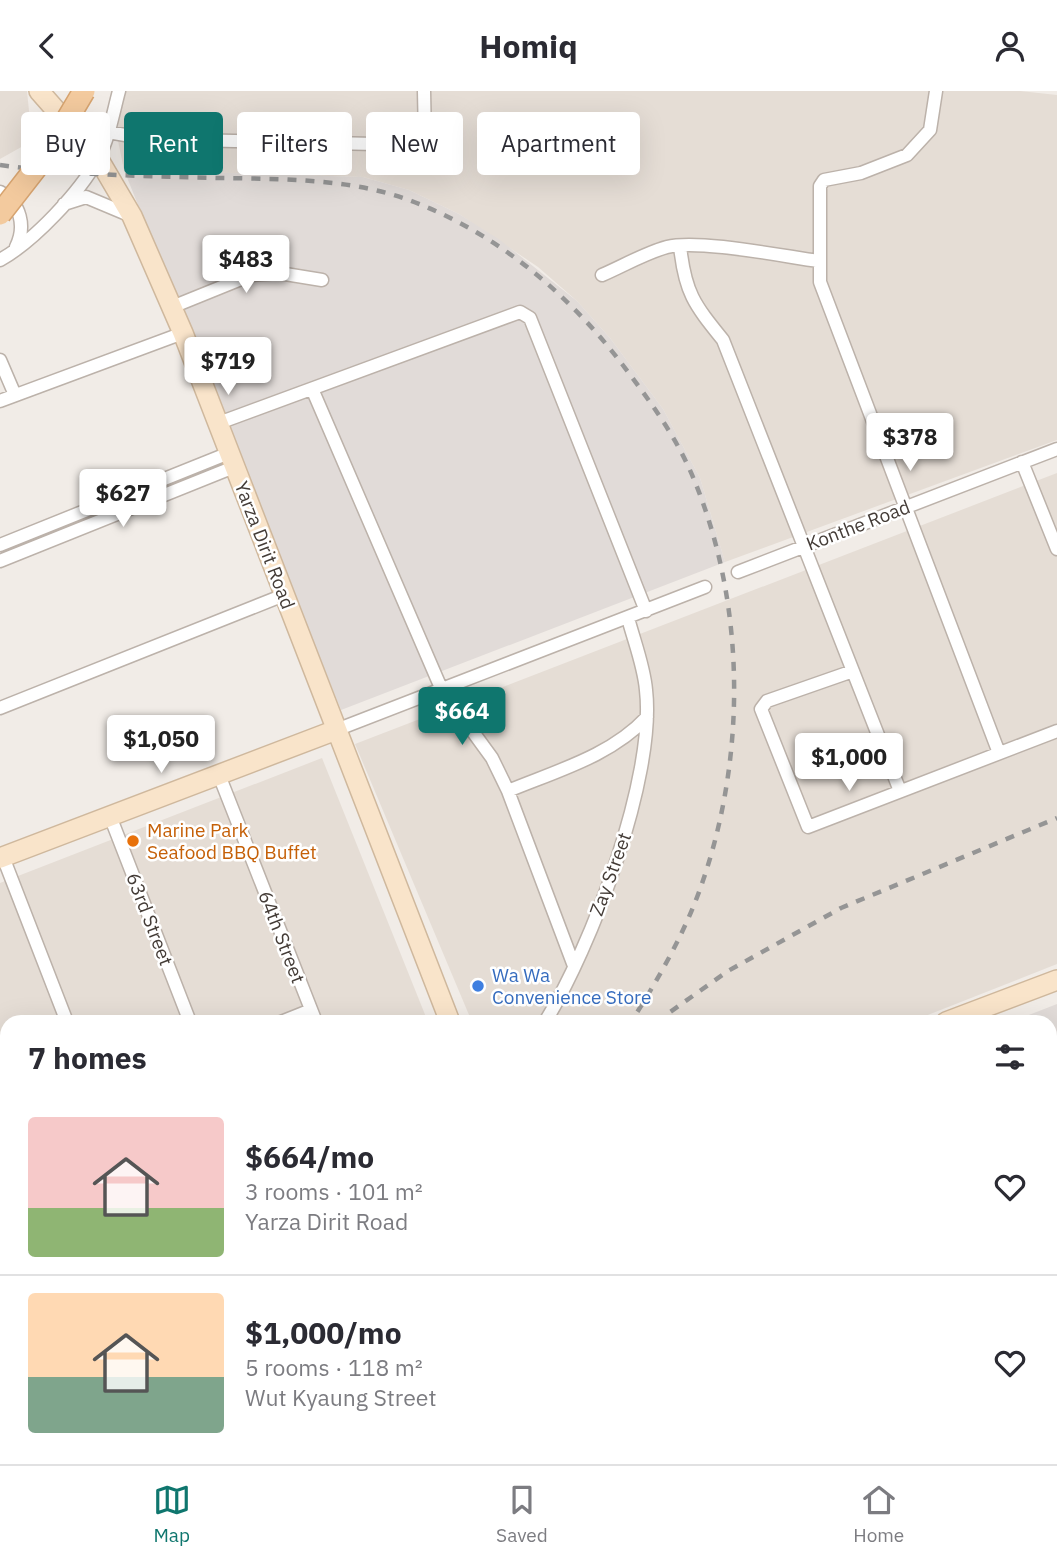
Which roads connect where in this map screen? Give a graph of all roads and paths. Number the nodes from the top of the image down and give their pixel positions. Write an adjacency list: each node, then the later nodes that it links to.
1 (39, 91): 6 (main road, Yarza Dirit Road)
2 (84, 91): 13 (main road, bridge)
3 (119, 91): 7 (street)
4 (424, 91): 8 (street)
5 (936, 91): 18 (street)
6 (57, 112)
7 (110, 125)
8 (110, 132)
9 (85, 175): 12 (street)
10 (110, 175): 14 (main road, Yarza Dirit Road)
11 (0, 192): 16 (street)
12 (64, 204): 14 (street); 16 (street)
13 (0, 214)
14 (132, 216): 21 (main road, Yarza Dirit Road)
15 (680, 246): 18 (street); 19 (street); 35 (street)
16 (13, 253): 17 (street)
17 (0, 260)
18 (818, 261): 31 (street)
19 (602, 275)
20 (321, 280): 21 (street)
21 (172, 307): 22 (main road, Yarza Dirit Road)
22 (183, 333): 25 (street); 27 (main road, Yarza Dirit Road)
23 (0, 360): 25 (street)
24 (313, 391): 27 (street); 41 (street); 44 (street)
25 (15, 395): 26 (street)
26 (0, 401)
27 (216, 424): 29 (main road, Yarza Dirit Road)
28 (1057, 449): 30 (street, Konthe Road)
29 (232, 460): 32 (street); 33 (street); 40 (main road, Yarza Dirit Road)
30 (1022, 462): 31 (street, Konthe Road); 36 (street)
31 (905, 507): 35 (street, Konthe Road); 49 (street)
32 (55, 523): 33 (street); 34 (street)
33 (62, 536): 37 (street)
34 (0, 545)
35 (803, 546): 38 (street, Konthe Road); 43 (street)
36 (1057, 549)
37 (0, 561)
38 (738, 572)
39 (705, 587): 41 (street)
40 (284, 595): 45 (street); 47 (main road, Yarza Dirit Road)
41 (646, 611): 42 (street)
42 (628, 618): 44 (street); 46 (street, Zay Street)
43 (853, 671): 52 (street); 52 (street)
44 (441, 688): 47 (street); 51 (street)
45 (0, 708)
46 (647, 717): 51 (street); 55 (street, Zay Street)
47 (336, 730): 50 (main road); 61 (main road, Yarza Dirit Road)
48 (1057, 730): 49 (street)
49 (999, 753): 52 (street)
50 (219, 775): 53 (main road); 60 (street, 64th Street)
51 (508, 791): 55 (street)
52 (900, 791)
53 (110, 816): 54 (main road); 59 (street, 63rd Street)
54 (1, 858): 58 (street)
55 (574, 966): 62 (street, Zay Street)
56 (1057, 980): 63 (main road)
57 (1057, 985): 64 (main road)
58 (64, 1015)
59 (187, 1015)
60 (313, 1015)
61 (447, 1015)
62 (549, 1015)
63 (964, 1015)
64 (979, 1015)

